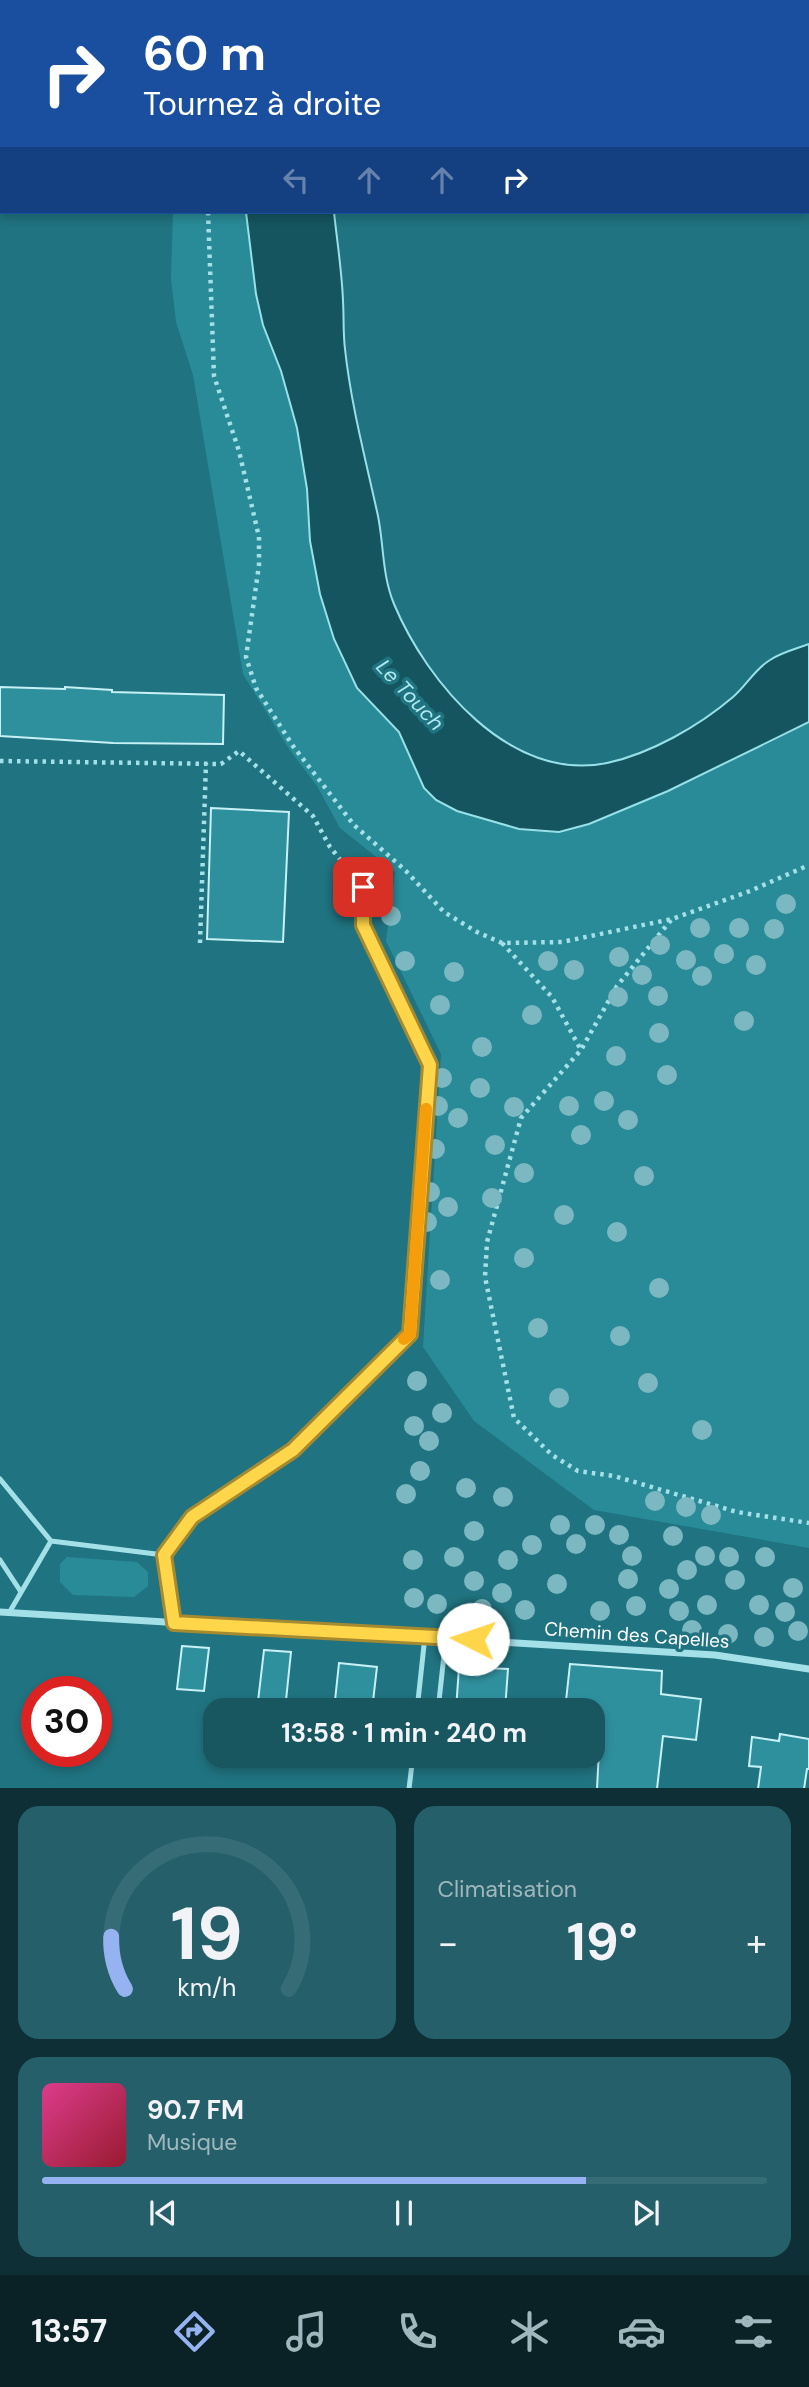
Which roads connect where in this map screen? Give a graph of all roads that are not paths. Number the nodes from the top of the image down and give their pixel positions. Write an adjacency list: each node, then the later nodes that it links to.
1 (363, 887): 4 (lane)
2 (0, 1479): 3 (lane)
3 (51, 1541): 4 (lane); 6 (lane)
4 (164, 1555): 9 (lane)
5 (0, 1560): 6 (lane)
6 (21, 1592): 8 (lane)
7 (0, 1612): 8 (street, Chemin des Capelles)
8 (9, 1612): 9 (street, Chemin des Capelles)
9 (174, 1623): 10 (street, Chemin des Capelles)
10 (425, 1636): 11 (street, Chemin des Capelles); 13 (lane)
11 (446, 1637): 12 (street, Chemin des Capelles); 14 (lane)
12 (809, 1669)
13 (418, 1698)
14 (439, 1698)
15 (412, 1768): 16 (lane)
16 (410, 1788)

